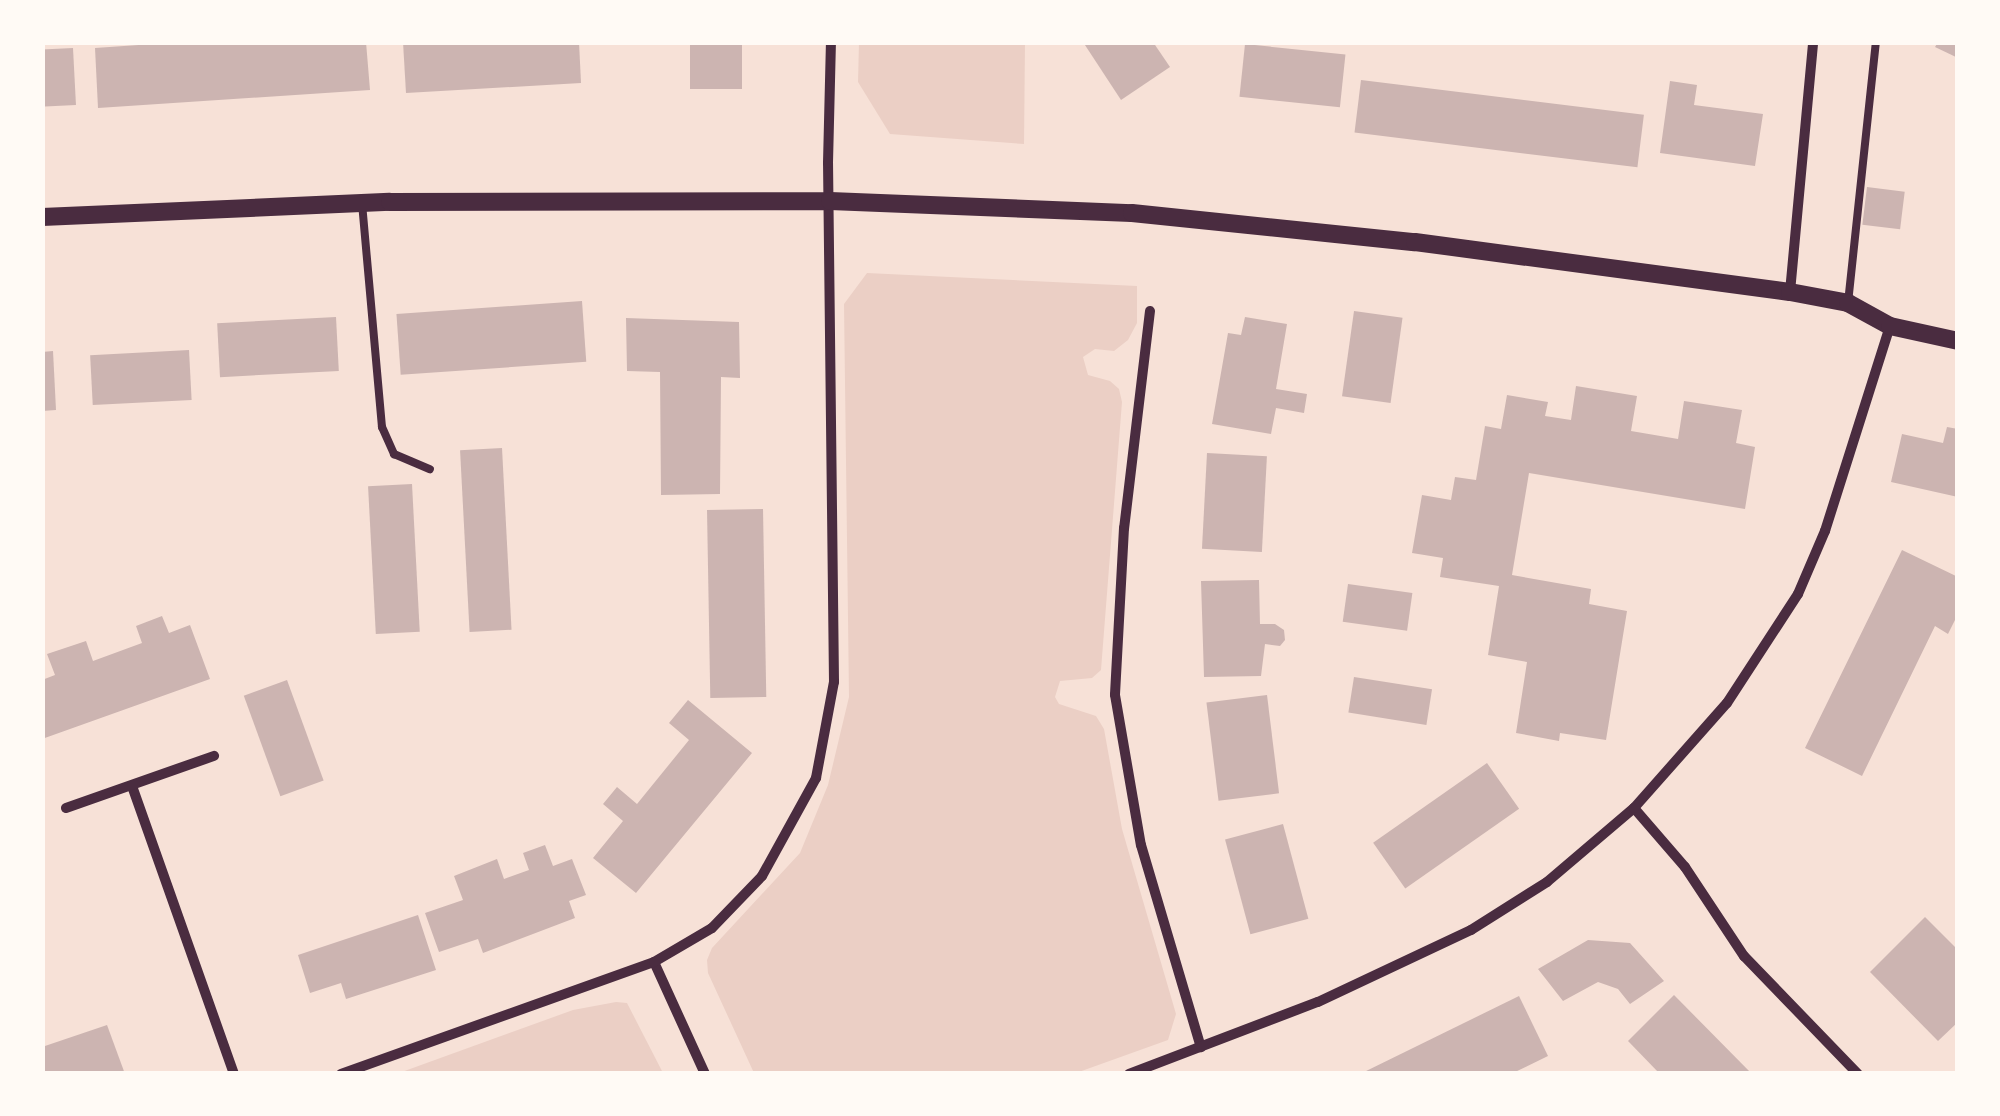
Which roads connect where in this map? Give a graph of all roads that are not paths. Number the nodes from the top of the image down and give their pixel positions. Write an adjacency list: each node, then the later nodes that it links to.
1 (831, 42): 4 (street)
2 (1813, 42): 7 (street)
3 (1876, 42): 8 (lane)
4 (830, 201): 5 (street); 7 (street); 17 (street)
5 (362, 203): 6 (street); 12 (lane)
6 (42, 217)
7 (1790, 292): 8 (street)
8 (1848, 303): 10 (street)
9 (1150, 311): 18 (street)
10 (1890, 326): 11 (street); 16 (street)
11 (1958, 340)
12 (430, 469)
13 (214, 756): 14 (street)
14 (132, 786): 15 (street); 19 (street)
15 (66, 808)
16 (1634, 808): 18 (street); 23 (street)
17 (654, 962): 20 (street); 21 (street)
18 (1200, 1047): 22 (street)
19 (234, 1074)
20 (341, 1074)
21 (704, 1074)
22 (1128, 1074)
23 (1858, 1074)

